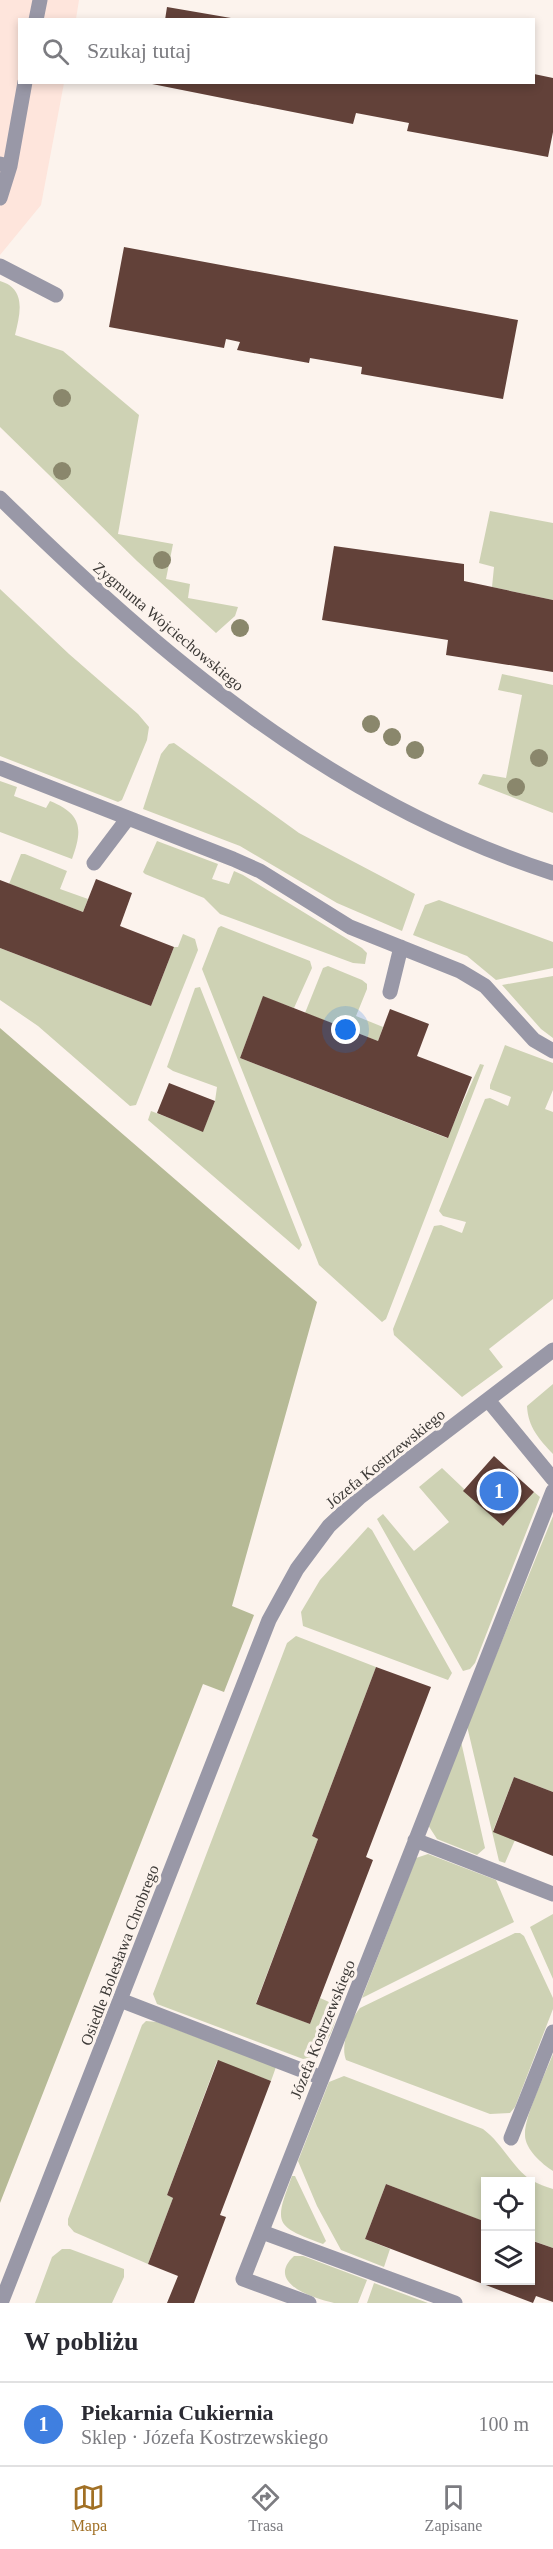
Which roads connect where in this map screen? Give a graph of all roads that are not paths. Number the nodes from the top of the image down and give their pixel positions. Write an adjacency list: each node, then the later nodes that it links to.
1 (40, 0): 2 (street)
2 (36, 18)
3 (25, 84): 4 (street)
4 (5, 165): 5 (street)
5 (0, 198)
6 (0, 266): 7 (street)
7 (56, 295)
8 (0, 498): 12 (street, Zygmunta Wojciechowskiego)
9 (0, 768): 10 (street)
10 (128, 818): 11 (street); 13 (street)
11 (94, 863)
12 (553, 873)
13 (401, 947): 14 (street); 15 (street)
14 (390, 992)
15 (553, 1051)
16 (553, 1350): 17 (street, Józefa Kostrzewskiego)
17 (488, 1400): 18 (street); 20 (street, Józefa Kostrzewskiego)
18 (553, 1479)
19 (553, 1491): 21 (street, Józefa Kostrzewskiego)
20 (269, 1620): 23 (street, Osiedle Bolesława Chrobrego)
21 (415, 1840): 22 (street); 25 (street, Józefa Kostrzewskiego)
22 (553, 1894)
23 (120, 2000): 25 (street); 28 (street, Osiedle Bolesława Chrobrego)
24 (553, 2032): 26 (street)
25 (322, 2078): 27 (street, Józefa Kostrzewskiego)
26 (511, 2138)
27 (262, 2232): 29 (street, Józefa Kostrzewskiego); 30 (street)
28 (1, 2303)
29 (309, 2303)
30 (454, 2303)

